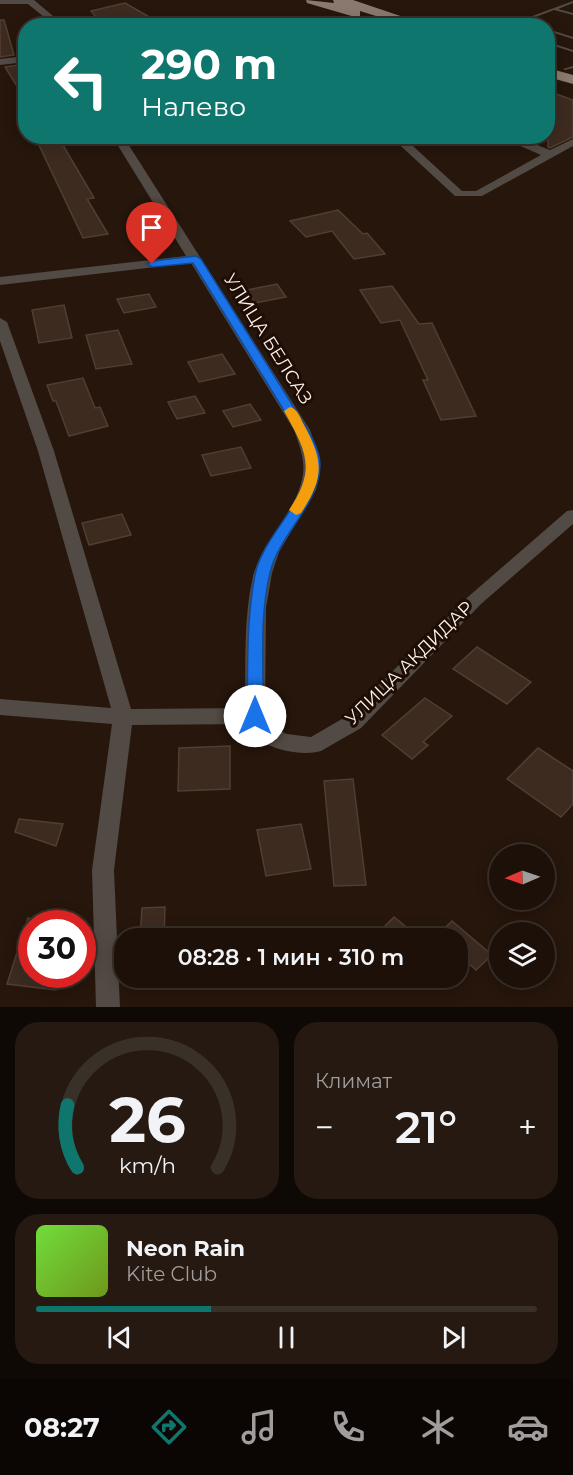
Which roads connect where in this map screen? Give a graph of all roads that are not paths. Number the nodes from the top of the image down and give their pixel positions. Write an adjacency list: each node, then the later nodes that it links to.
1 (312, 0): 9 (main road)
2 (339, 0): 10 (main road)
3 (0, 1): 4 (street)
4 (30, 1): 8 (street)
5 (573, 2): 6 (lane)
6 (553, 9): 7 (lane); 11 (lane)
7 (573, 14)
8 (51, 18)
9 (370, 18)
10 (398, 18)
11 (528, 18)
12 (555, 32): 13 (lane)
13 (573, 38)
14 (555, 45): 15 (lane)
15 (573, 51)
16 (18, 60): 17 (street)
17 (0, 62)
18 (555, 66): 20 (main road)
19 (555, 72): 20 (main road)
20 (571, 72)
21 (573, 142): 25 (street)
22 (122, 144): 26 (street, УЛИЦА БЕЛСАЗ)
23 (404, 144): 25 (street)
24 (523, 144): 25 (street)
25 (549, 154)
26 (196, 259): 27 (street); 31 (street, УЛИЦА БЕЛСАЗ)
27 (0, 281)
28 (0, 322): 32 (street)
29 (573, 516): 31 (street, УЛИЦА АКДИДАР)
30 (0, 707): 32 (street)
31 (255, 716): 32 (street)
32 (123, 717): 33 (street)
33 (108, 1007)

